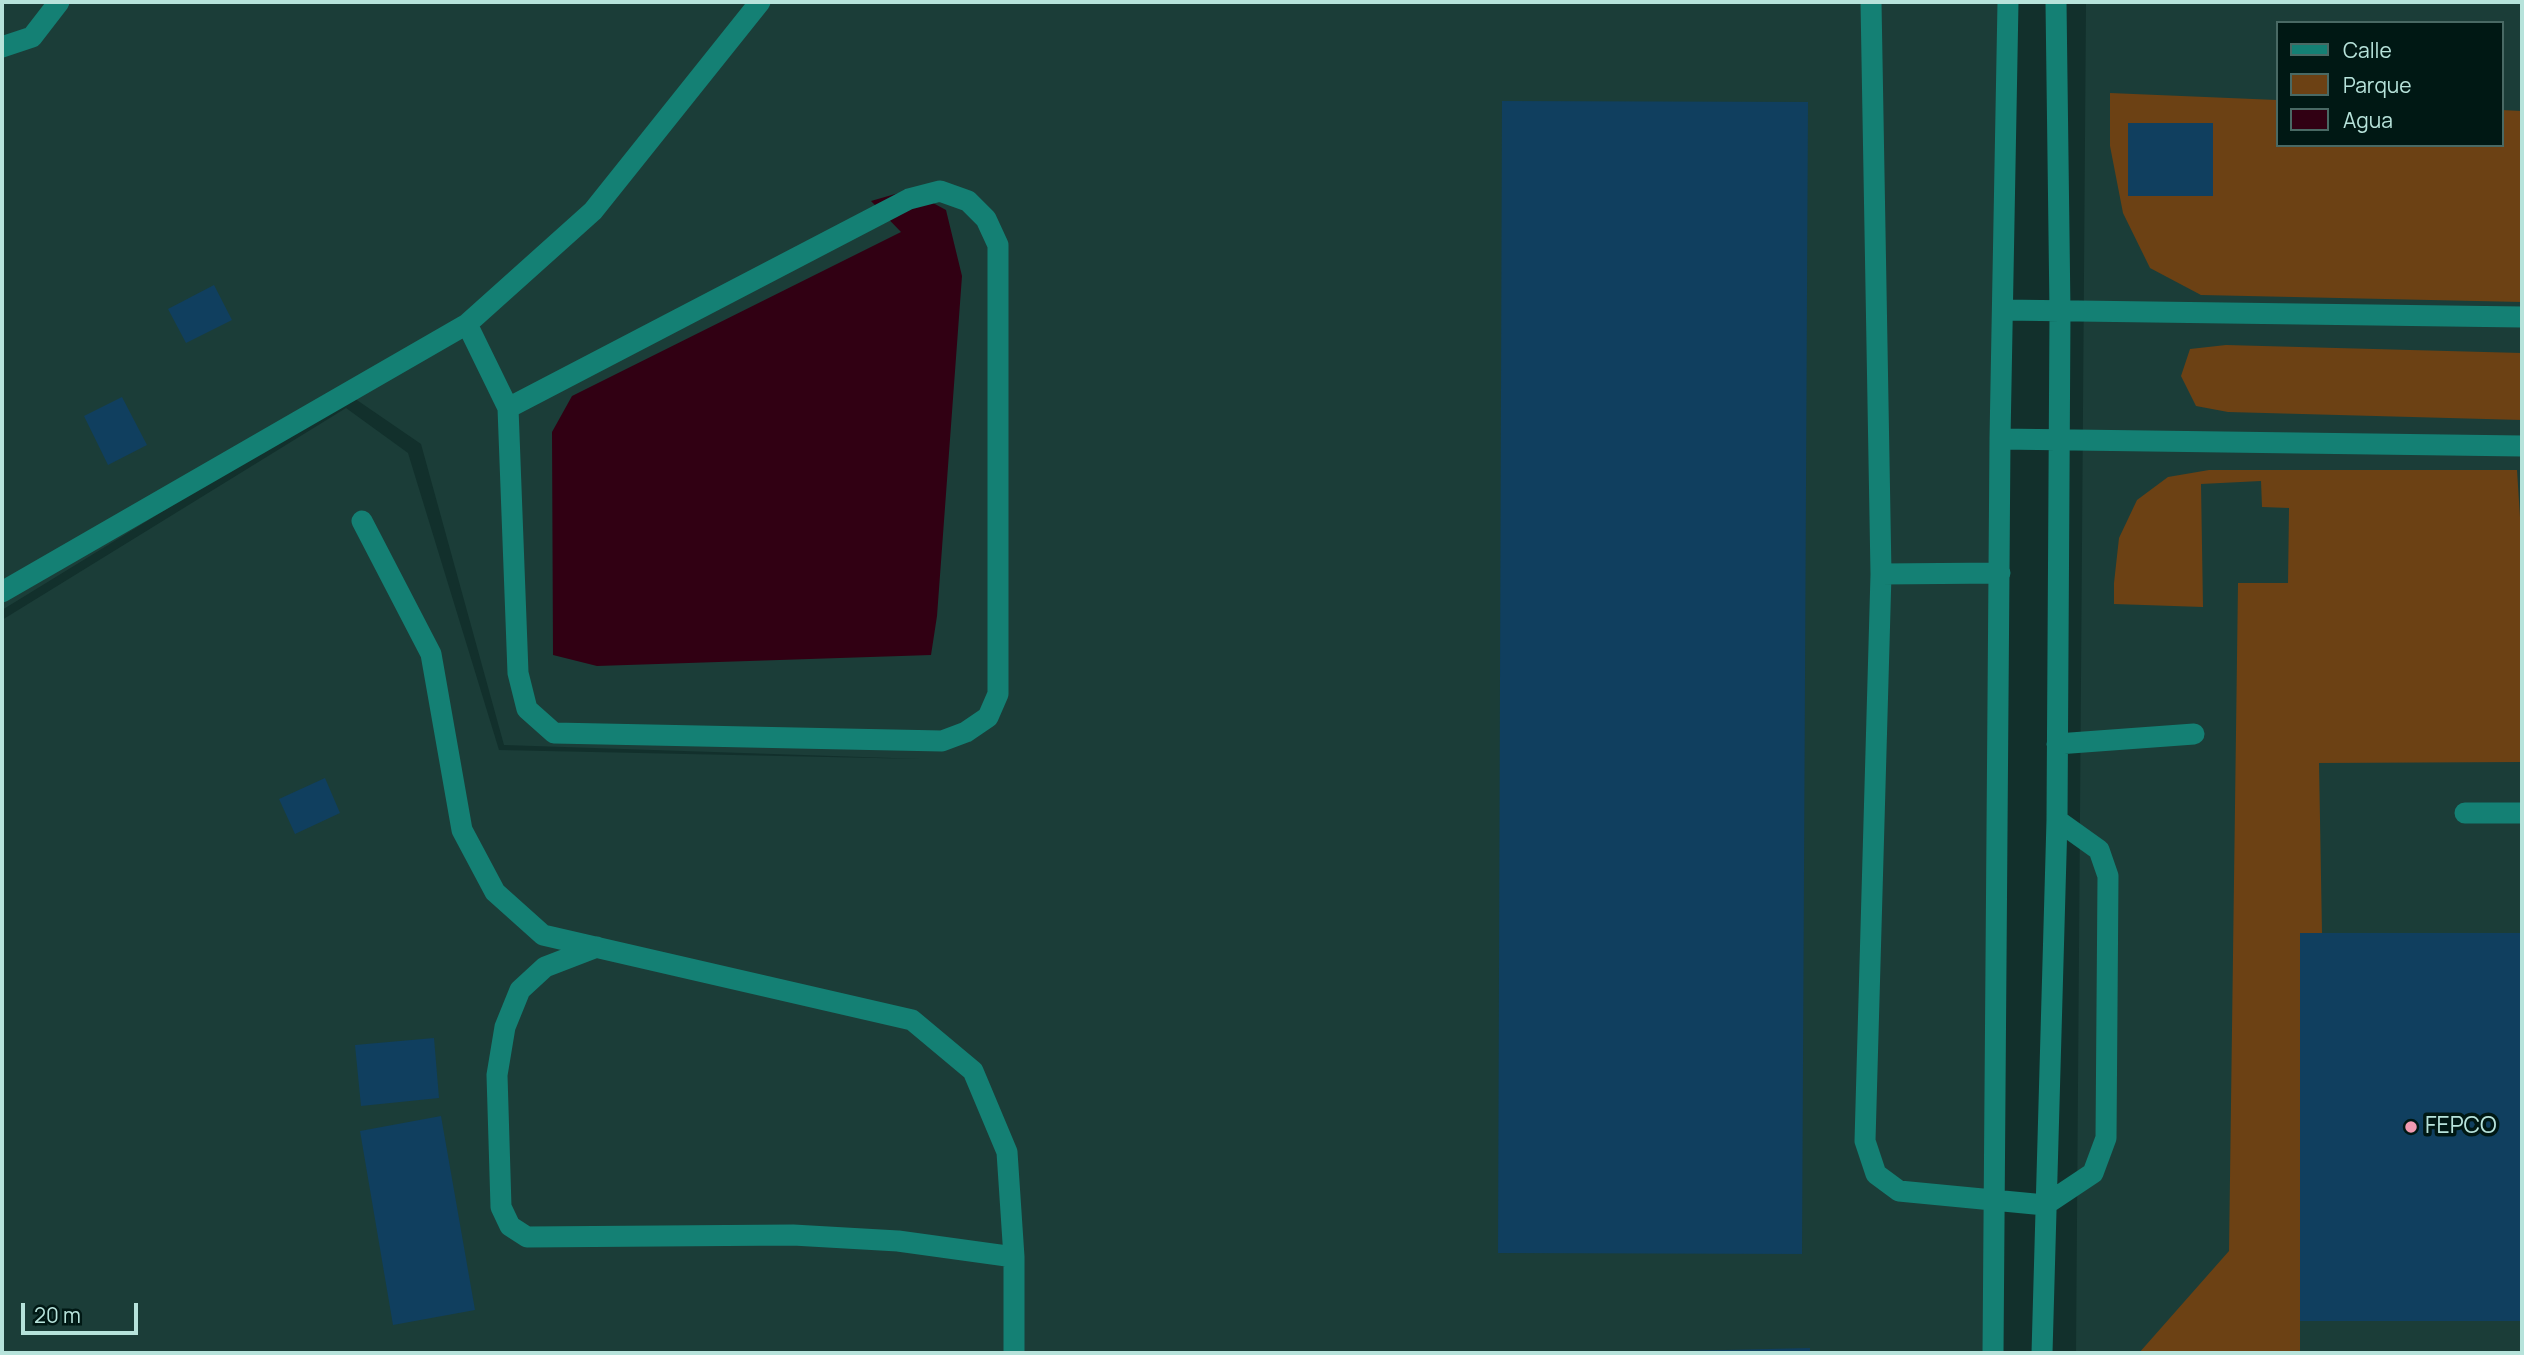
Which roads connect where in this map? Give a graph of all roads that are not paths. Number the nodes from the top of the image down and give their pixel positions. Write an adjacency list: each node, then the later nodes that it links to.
1 (59, 2): 6 (street)
2 (760, 2): 10 (street)
3 (1871, 2): 17 (street)
4 (2008, 2): 7 (street)
5 (2056, 2): 8 (street)
6 (2, 47)
7 (2004, 310): 8 (street); 12 (street)
8 (2060, 312): 9 (street); 13 (street)
9 (2522, 317)
10 (467, 324): 11 (street); 18 (street)
11 (508, 408): 11 (street)
12 (2000, 439): 13 (street); 16 (street)
13 (2060, 439): 14 (street); 20 (street)
14 (2522, 446)
15 (362, 522): 24 (street)
16 (2000, 573): 17 (street); 25 (street)
17 (1881, 574): 25 (street)
18 (2, 592)
19 (2194, 734): 20 (street)
20 (2057, 744): 23 (street)
21 (2465, 813): 22 (street)
22 (2522, 813)
23 (2057, 820): 26 (street); 26 (street)
24 (597, 947): 27 (street); 27 (street)
25 (1994, 1200): 26 (street); 29 (street)
26 (2045, 1205): 30 (street)
27 (1014, 1257): 28 (street)
28 (1014, 1353)
29 (1993, 1353)
30 (2042, 1353)

